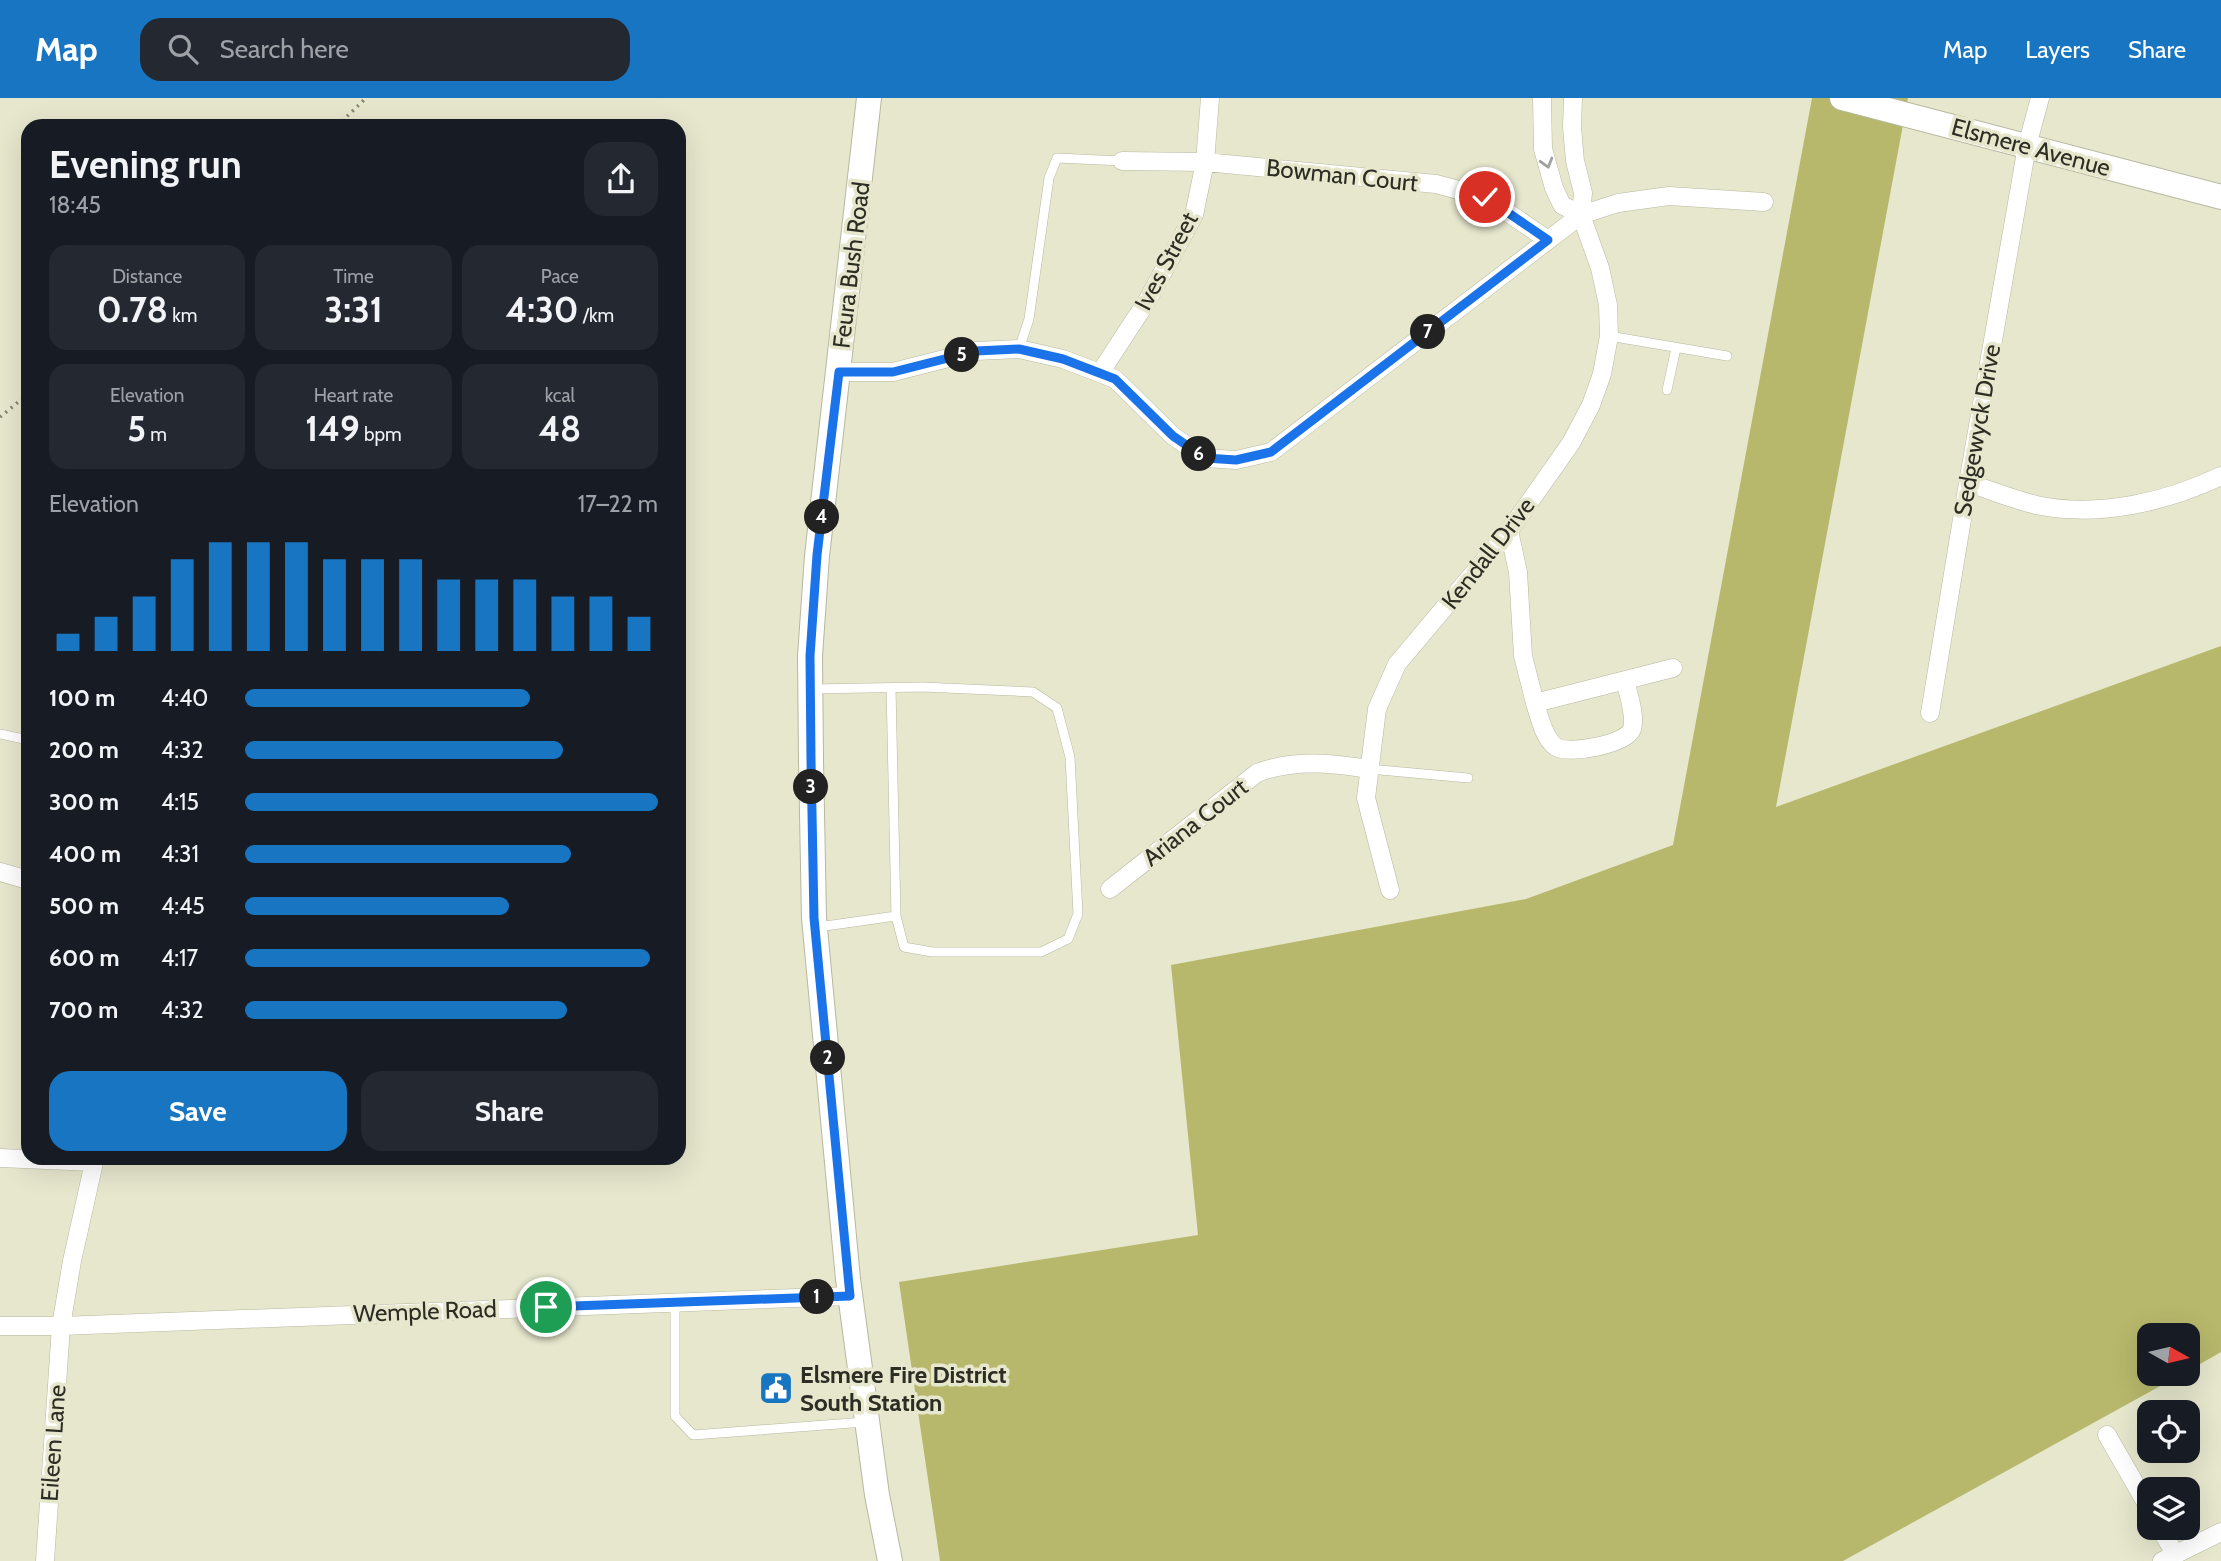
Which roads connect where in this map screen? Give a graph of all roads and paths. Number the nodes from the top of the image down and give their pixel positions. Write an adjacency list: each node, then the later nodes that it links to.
1 (366, 98): 8 (path)
2 (869, 98): 20 (main road, Feura Bush Road)
3 (1210, 98): 11 (street, Ives Street)
4 (1542, 98): 14 (street, Kendall Drive, one-way to 14)
5 (1573, 98): 14 (street, Kendall Drive)
6 (1842, 98): 9 (main road, Elsmere Avenue)
7 (2040, 98): 9 (street, Sedgewyck Drive)
8 (344, 119)
9 (2027, 146): 12 (main road, Elsmere Avenue); 26 (street, Sedgewyck Drive)
10 (1122, 161): 11 (street, Bowman Court); 18 (lane)
11 (1205, 162): 15 (street, Bowman Court); 21 (street, Ives Street)
12 (2221, 197)
13 (1765, 202): 14 (street)
14 (1581, 215): 15 (street); 16 (street, Kendall Drive)
15 (1548, 240): 21 (street)
16 (1609, 335): 17 (lane); 27 (street, Kendall Drive)
17 (1676, 348): 19 (lane); 22 (lane)
18 (1019, 349): 20 (street); 21 (street)
19 (1727, 356)
20 (839, 372): 31 (main road, Feura Bush Road)
21 (1100, 373)
22 (1667, 390)
23 (21, 400): 24 (path)
24 (0, 417)
25 (2221, 476): 26 (street)
26 (1968, 483): 33 (street, Sedgewyck Drive)
27 (1509, 531): 32 (street); 36 (street, Kendall Drive)
28 (1673, 668): 29 (street)
29 (1625, 680): 32 (street); 32 (street)
30 (891, 688): 31 (lane); 42 (lane); 42 (lane)
31 (811, 689): 43 (main road, Feura Bush Road)
32 (1535, 703)
33 (1930, 713)
34 (0, 734): 35 (lane)
35 (21, 738)
36 (1369, 768): 37 (lane); 40 (street, Ariana Court); 41 (street, Kendall Drive)
37 (1468, 778)
38 (0, 872): 39 (street)
39 (21, 878)
40 (1110, 889)
41 (1390, 890)
42 (896, 916): 43 (lane)
43 (815, 928): 47 (main road, Feura Bush Road)
44 (0, 1158): 45 (street)
45 (21, 1158)
46 (93, 1165): 49 (street, Eileen Lane)
47 (850, 1296): 48 (street, Wemple Road); 51 (main road, Feura Bush Road)
48 (675, 1302): 49 (street, Wemple Road); 51 (lane)
49 (61, 1325): 50 (street, Wemple Road); 57 (street, Eileen Lane)
50 (0, 1326)
51 (867, 1422): 58 (main road, Feura Bush Road)
52 (2107, 1435): 53 (street)
53 (2137, 1487)
54 (2221, 1532): 56 (street)
55 (2164, 1540): 56 (street)
56 (2169, 1557)
57 (45, 1561)
58 (890, 1561)

